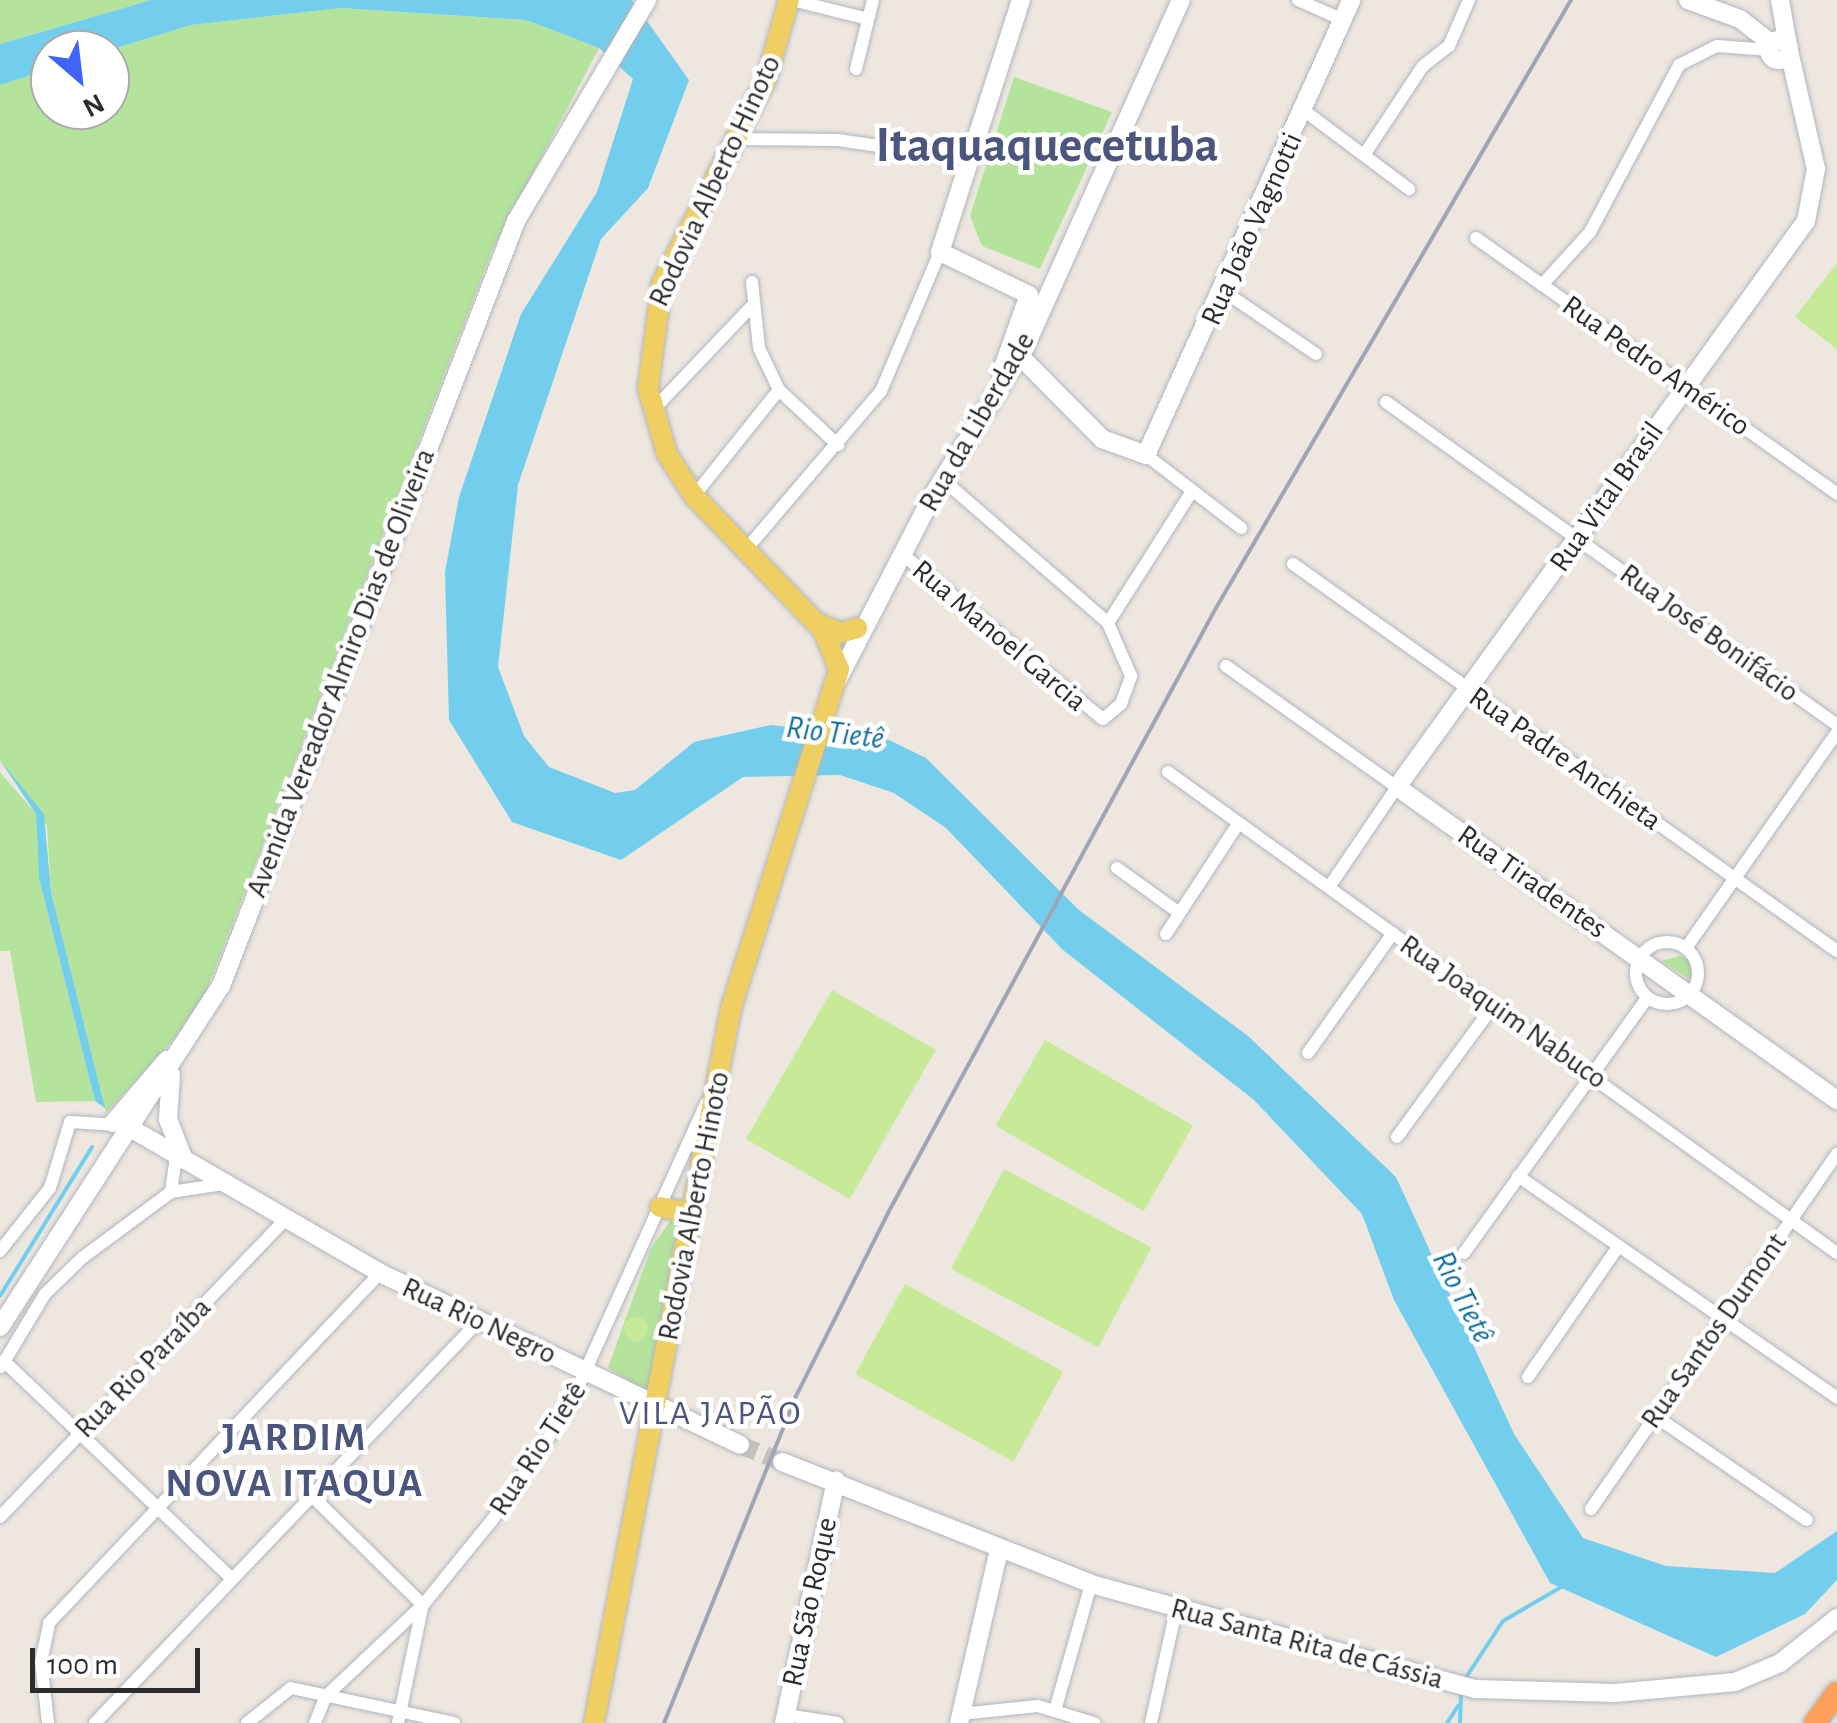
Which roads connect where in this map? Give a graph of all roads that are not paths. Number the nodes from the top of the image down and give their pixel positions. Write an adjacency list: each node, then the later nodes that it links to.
1 (646, 0): 71 (street, Avenida Vereador Almiro Dias de Oliveira)
2 (790, 0): 12 (street); 16 (main road, Rodovia Alberto Hinoto)
3 (873, 0): 12 (street)
4 (1021, 0): 18 (street)
5 (1181, 0): 22 (street, Rua da Liberdade)
6 (1298, 0): 11 (street)
7 (1350, 0): 11 (street, Rua João Vagnotti)
8 (1469, 0): 17 (street)
9 (1688, 0): 13 (street)
10 (1781, 6): 13 (street, Rua Vital Brasil)
11 (1340, 19): 15 (street, Rua João Vagnotti)
12 (868, 20): 14 (street)
13 (1779, 49): 24 (street); 32 (street, Rua Vital Brasil)
14 (856, 69)
15 (1306, 112): 17 (street); 26 (street, Rua João Vagnotti)
16 (736, 139): 18 (street); 35 (main road, Rodovia Alberto Hinoto)
17 (1364, 155): 19 (street)
18 (966, 159): 21 (street)
19 (1409, 188)
20 (1476, 238): 24 (street, Rua Pedro Américo)
21 (940, 252): 25 (street); 36 (street)
22 (1054, 266): 25 (street); 30 (street, Rua da Liberdade)
23 (752, 282): 27 (street)
24 (1542, 285): 32 (street, Rua Pedro Américo)
25 (1024, 288): 28 (street)
26 (1225, 292): 29 (street); 37 (street, Rua João Vagnotti)
27 (752, 307): 33 (street); 35 (street)
28 (1026, 314): 30 (street); 31 (street)
29 (1316, 354)
30 (1020, 356): 31 (street, Rua da Liberdade); 37 (street)
31 (1000, 378): 38 (street, Rua da Liberdade)
32 (1685, 386): 40 (street, Rua Pedro Américo); 43 (street, Rua Vital Brasil)
33 (779, 390): 36 (street); 41 (street)
34 (1386, 402): 43 (street, Rua José Bonifácio)
35 (651, 412): 41 (main road, Rodovia Alberto Hinoto)
36 (838, 445): 44 (street)
37 (1146, 455): 39 (street)
38 (942, 479): 45 (street, Rua da Liberdade); 49 (street)
39 (1192, 491): 42 (street); 49 (street)
40 (1837, 494)
41 (694, 496): 44 (main road, Rodovia Alberto Hinoto)
42 (1241, 528)
43 (1578, 540): 53 (street, Rua Vital Brasil); 55 (street, Rua José Bonifácio)
44 (743, 553): 48 (main road, Rodovia Alberto Hinoto)
45 (902, 554): 47 (street, Rua da Liberdade); 49 (street, Rua Manoel Garcia)
46 (1294, 564): 53 (street, Rua Padre Anchieta)
47 (885, 586): 50 (street, Rua da Liberdade); 54 (street, Rua da Liberdade)
48 (817, 623): 50 (main road); 51 (main road, Rodovia Alberto Hinoto)
49 (1108, 623)
50 (857, 628): 51 (street, Rua da Liberdade)
51 (838, 656): 54 (main road, Rodovia Alberto Hinoto)
52 (1226, 666): 57 (street, Rua Tiradentes)
53 (1468, 691): 57 (street, Rua Vital Brasil); 60 (street, Rua Padre Anchieta)
54 (831, 695): 74 (main road, Rodovia Alberto Hinoto)
55 (1837, 729): 60 (street)
56 (1168, 772): 58 (street, Rua Joaquim Nabuco)
57 (1396, 787): 61 (street, Rua Vital Brasil); 67 (street, Rua Tiradentes)
58 (1238, 824): 61 (street, Rua Joaquim Nabuco); 62 (street)
59 (1116, 868): 62 (street)
60 (1734, 877): 65 (street); 66 (street, Rua Padre Anchieta)
61 (1328, 887): 63 (street, Rua Joaquim Nabuco)
62 (1178, 912): 64 (street)
63 (1393, 933): 70 (street, Rua Joaquim Nabuco); 72 (street)
64 (1166, 934)
65 (1686, 948): 67 (street); 68 (street)
66 (1837, 951)
67 (1640, 958): 68 (street, Rua Tiradentes); 69 (street)
68 (1691, 994): 69 (street); 76 (street, Rua Tiradentes)
69 (1646, 998): 75 (street)
70 (1494, 1006): 75 (street, Rua Joaquim Nabuco); 79 (street)
71 (203, 1018): 73 (street, Avenida Vereador Almiro Dias de Oliveira); 77 (street)
72 (1308, 1053)
73 (172, 1070): 78 (street, Avenida Vereador Almiro Dias de Oliveira); 81 (street)
74 (720, 1075): 85 (street, Rua Rio Tietê); 86 (main road, Rodovia Alberto Hinoto)
75 (1592, 1075): 82 (street); 87 (street, Rua Joaquim Nabuco)
76 (1837, 1100)
77 (112, 1123): 78 (street); 90 (street)
78 (132, 1129): 81 (street, Rua Rio Negro); 96 (street, Avenida Vereador Almiro Dias de Oliveira)
79 (1397, 1137)
80 (1837, 1154): 87 (street, Rua Santos Dumont)
81 (180, 1159): 83 (street, Rua Rio Negro); 84 (street)
82 (1518, 1176): 89 (street); 91 (street)
83 (224, 1184): 84 (street); 88 (street, Rua Rio Negro)
84 (170, 1192): 97 (street)
85 (660, 1207): 86 (main road); 98 (street, Rua Rio Tietê)
86 (692, 1213): 101 (main road, Rodovia Alberto Hinoto)
87 (1792, 1218): 92 (street, Rua Joaquim Nabuco); 94 (street, Rua Santos Dumont)
88 (286, 1220): 93 (street, Rua Rio Negro); 103 (street, Rua Rio Paraíba)
89 (1618, 1247): 94 (street); 99 (street)
90 (0, 1251)
91 (1464, 1253)
92 (1837, 1253)
93 (380, 1273): 95 (street, Rua Rio Negro); 108 (street)
94 (1722, 1317): 100 (street); 102 (street, Rua Santos Dumont)
95 (477, 1323): 98 (street, Rua Rio Negro); 107 (street)
96 (0, 1327)
97 (2, 1365): 103 (street)
98 (588, 1373): 101 (street, Rua Rio Negro); 115 (street, Rua Rio Tietê)
99 (1528, 1377)
100 (1837, 1398)
101 (656, 1408): 104 (street, Rua Rio Negro); 129 (main road, Rodovia Alberto Hinoto)
102 (1656, 1416): 109 (street, Rua Santos Dumont); 111 (street)
103 (81, 1433): 108 (street); 110 (street, Rua Rio Paraíba)
104 (740, 1445)
105 (782, 1462): 106 (street, Rua Santa Rita de Cássia)
106 (836, 1481): 112 (street, Rua Santa Rita de Cássia); 123 (street, Rua São Roque)
107 (313, 1497): 113 (street); 115 (street)
108 (158, 1506): 113 (street); 124 (street)
109 (1592, 1508)
110 (0, 1517)
111 (1807, 1520)
112 (999, 1550): 114 (street, Rua Santa Rita de Cássia); 122 (street)
113 (232, 1579): 125 (street)
114 (1091, 1584): 116 (street, Rua Santa Rita de Cássia); 120 (street)
115 (423, 1606): 119 (street, Rua Rio Tietê); 121 (street)
116 (1176, 1610): 117 (street, Rua Santa Rita de Cássia); 132 (street)
117 (1837, 1618)
118 (1837, 1694): 133 (highway)
119 (326, 1696): 121 (street); 126 (street); 127 (street, Rua Rio Tietê)
120 (1056, 1707): 122 (street); 131 (street)
121 (399, 1718): 128 (street)
122 (960, 1718)
123 (785, 1719): 130 (street)
124 (48, 1723)
125 (95, 1723)
126 (247, 1723)
127 (314, 1723)
128 (454, 1723)
129 (594, 1723)
130 (837, 1723)
131 (1094, 1723)
132 (1150, 1723)
133 (1815, 1723)

